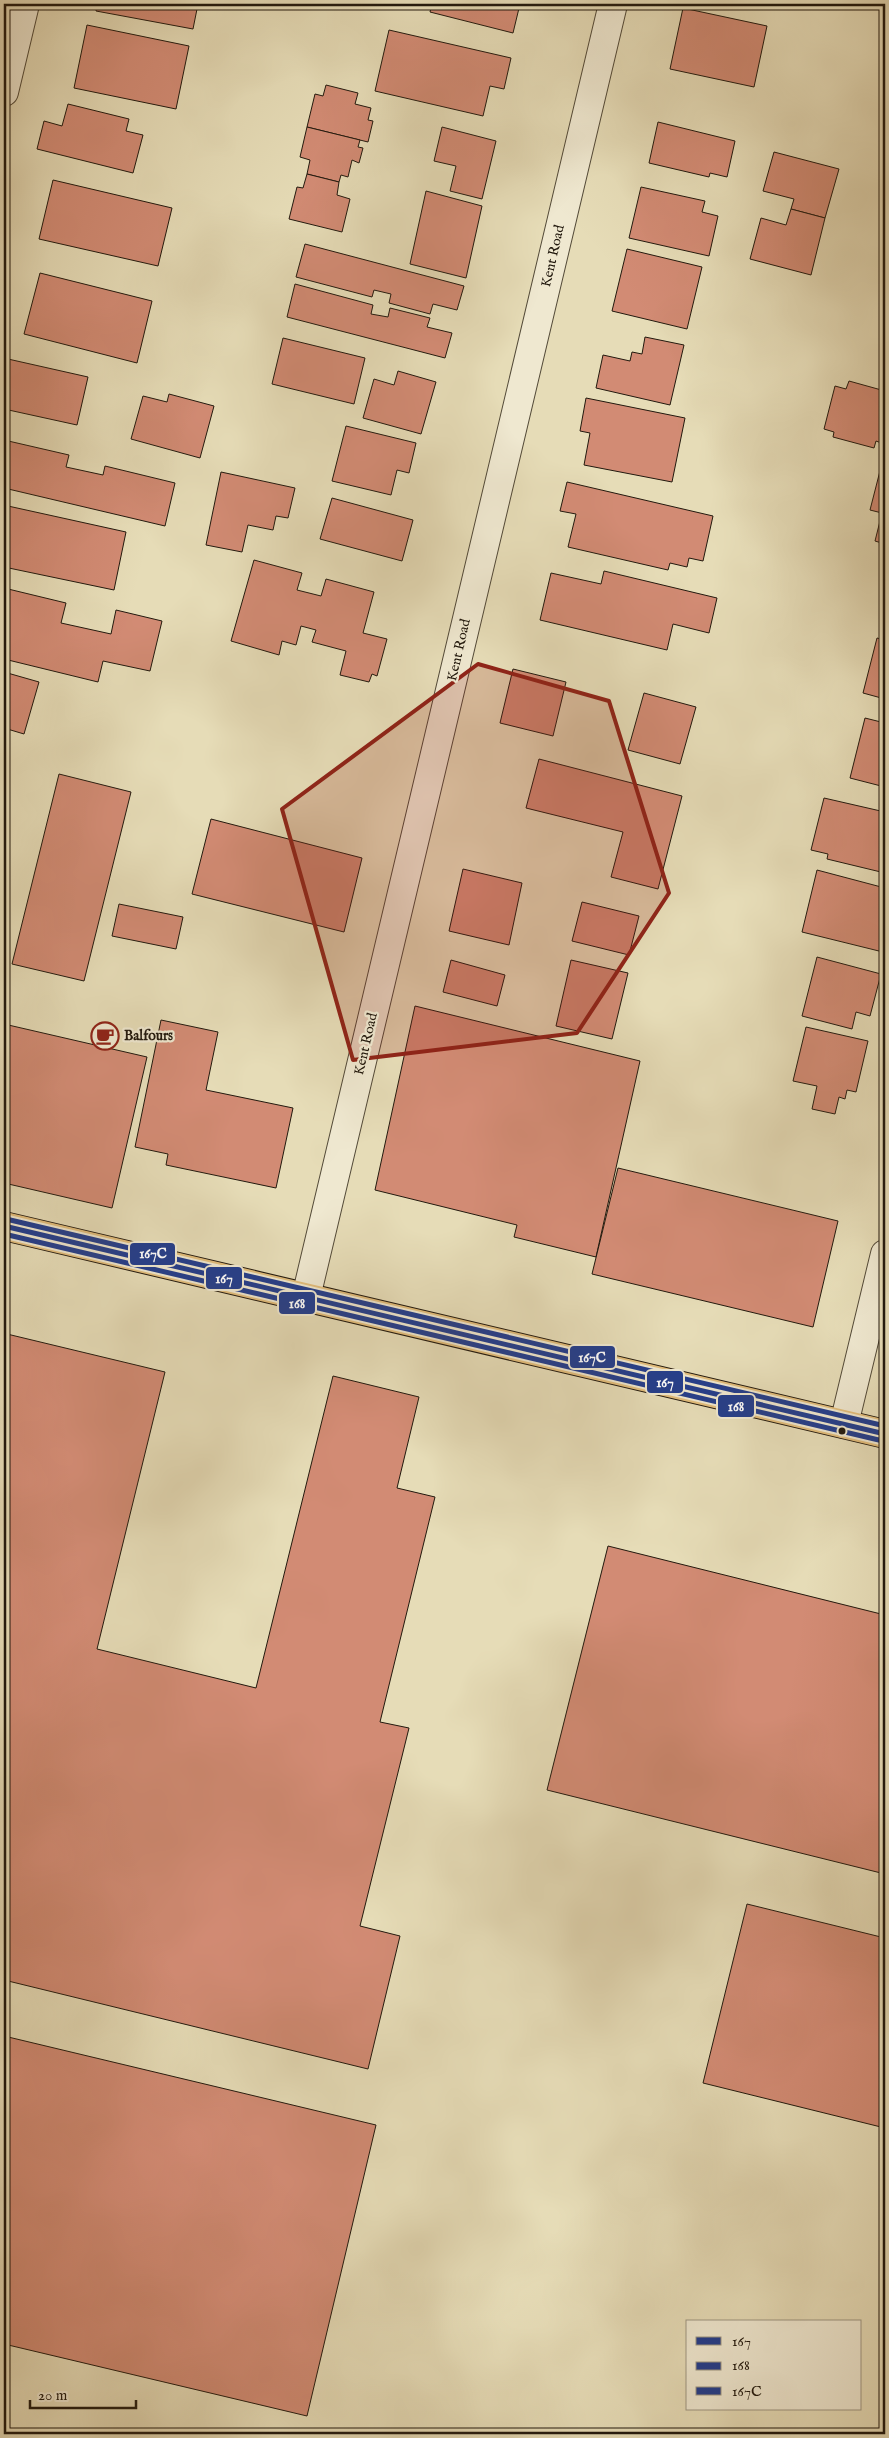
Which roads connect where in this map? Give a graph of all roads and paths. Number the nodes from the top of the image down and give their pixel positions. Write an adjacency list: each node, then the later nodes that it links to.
1 (25, 4): 3 (street)
2 (613, 4): 6 (street, Kent Road)
3 (4, 92)
4 (4, 1226): 6 (main road)
5 (885, 1254): 7 (street)
6 (306, 1297): 7 (main road)
7 (844, 1424): 8 (main road)
8 (885, 1434)

